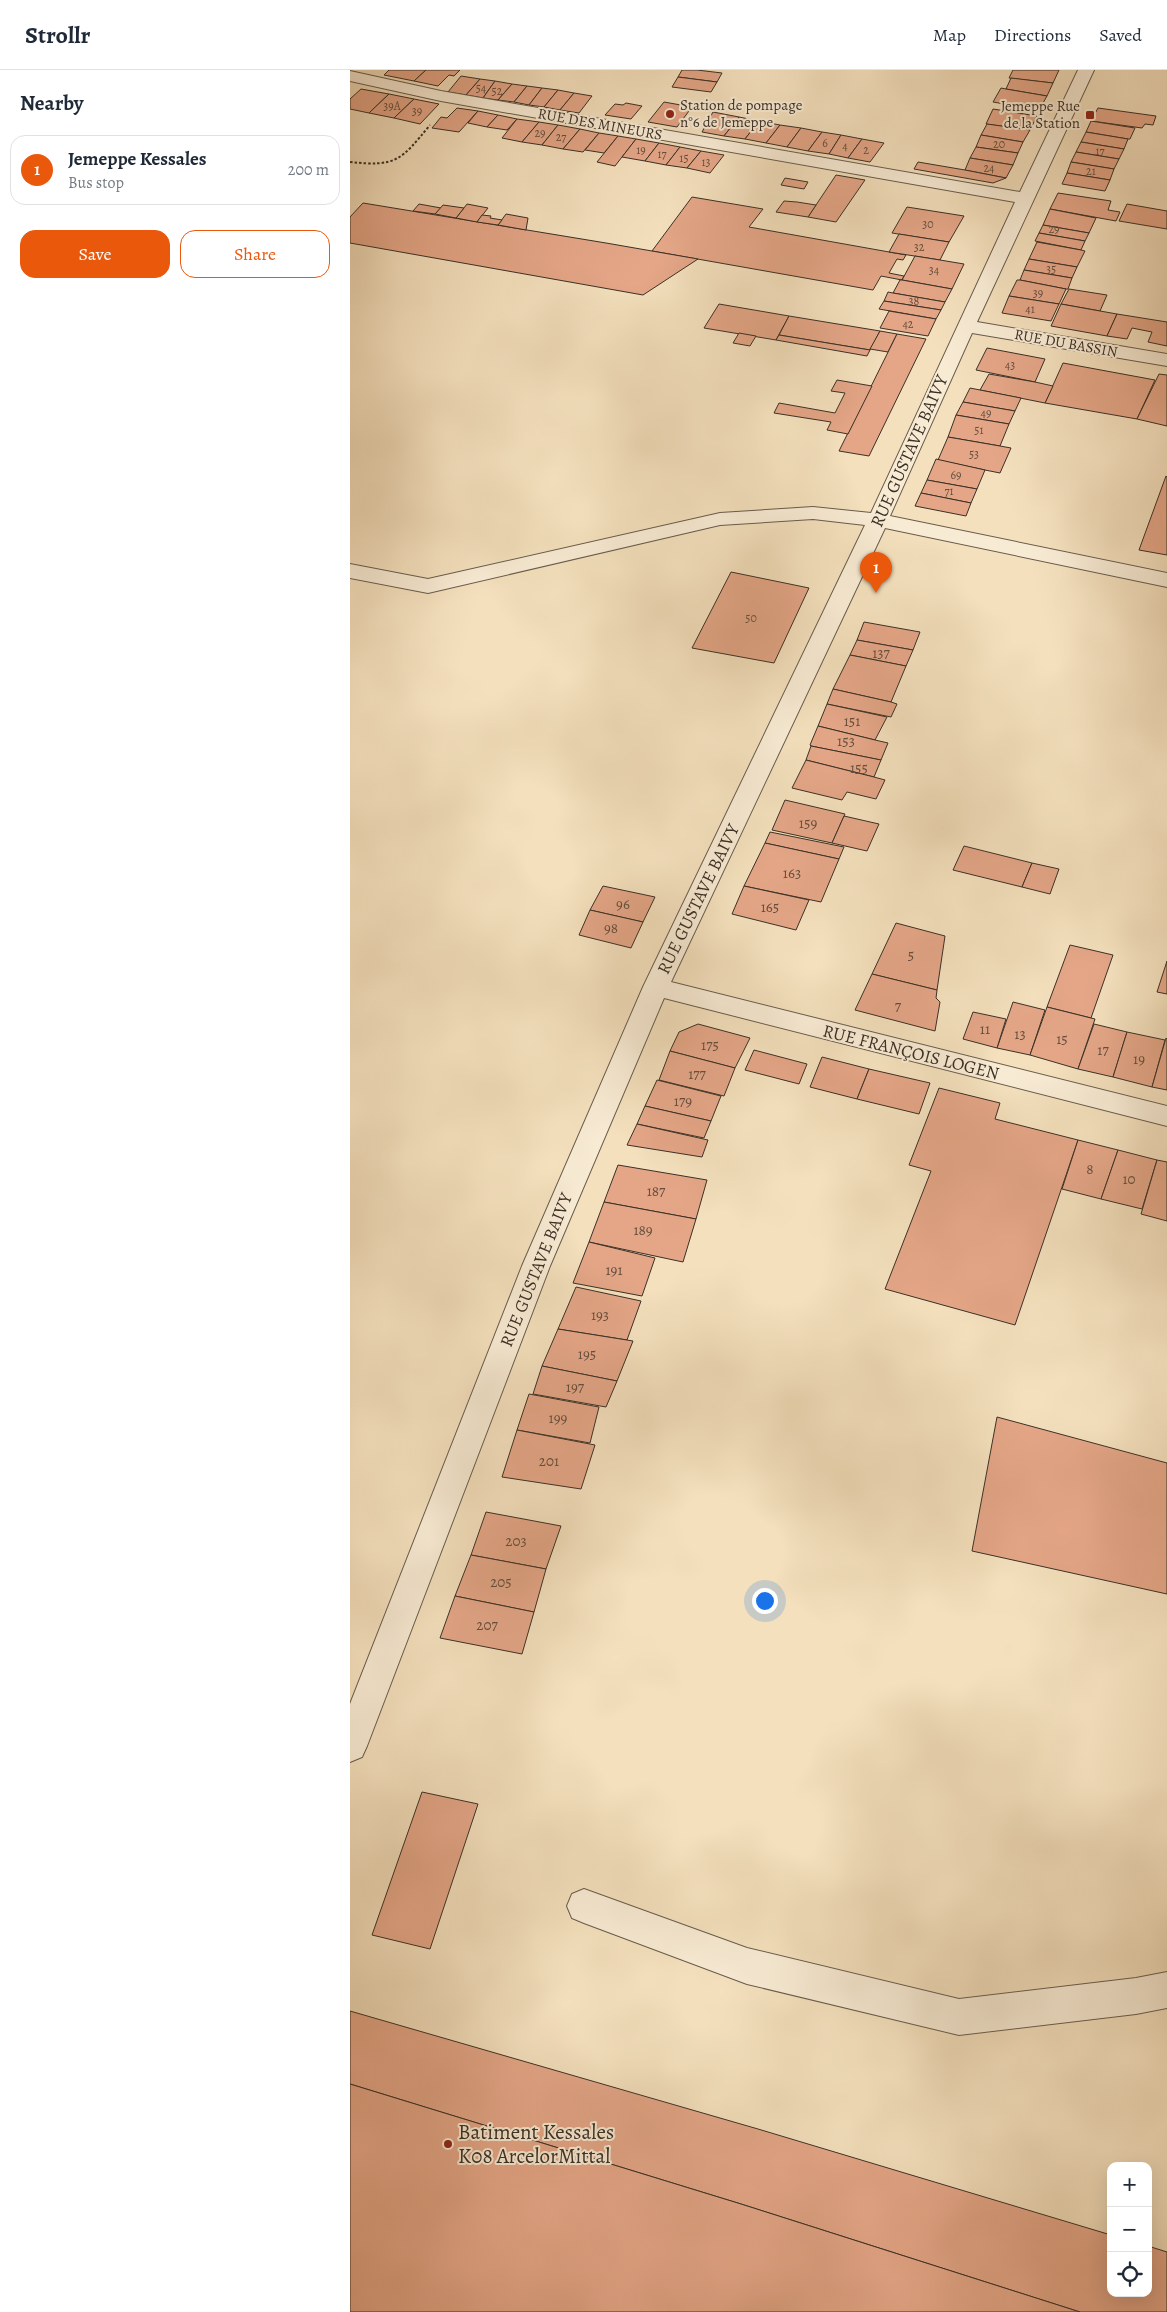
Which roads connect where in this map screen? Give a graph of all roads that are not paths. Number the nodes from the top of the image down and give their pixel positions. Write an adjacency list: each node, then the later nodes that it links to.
1 (1086, 70): 3 (street, RUE GUSTAVE BAIVY)
2 (350, 76): 3 (street, RUE DES MINEURS)
3 (1027, 199): 4 (street, RUE GUSTAVE BAIVY)
4 (966, 326): 5 (street, RUE DU BASSIN); 6 (street, RUE GUSTAVE BAIVY)
5 (1167, 360)
6 (878, 520): 7 (street); 8 (street); 9 (street, RUE GUSTAVE BAIVY)
7 (350, 571)
8 (1167, 580)
9 (656, 987): 10 (street, RUE FRANÇOIS LOGEN); 11 (street, RUE GUSTAVE BAIVY)
10 (1167, 1116)
11 (350, 1746)
12 (584, 1906): 13 (street)
13 (1167, 1990)

